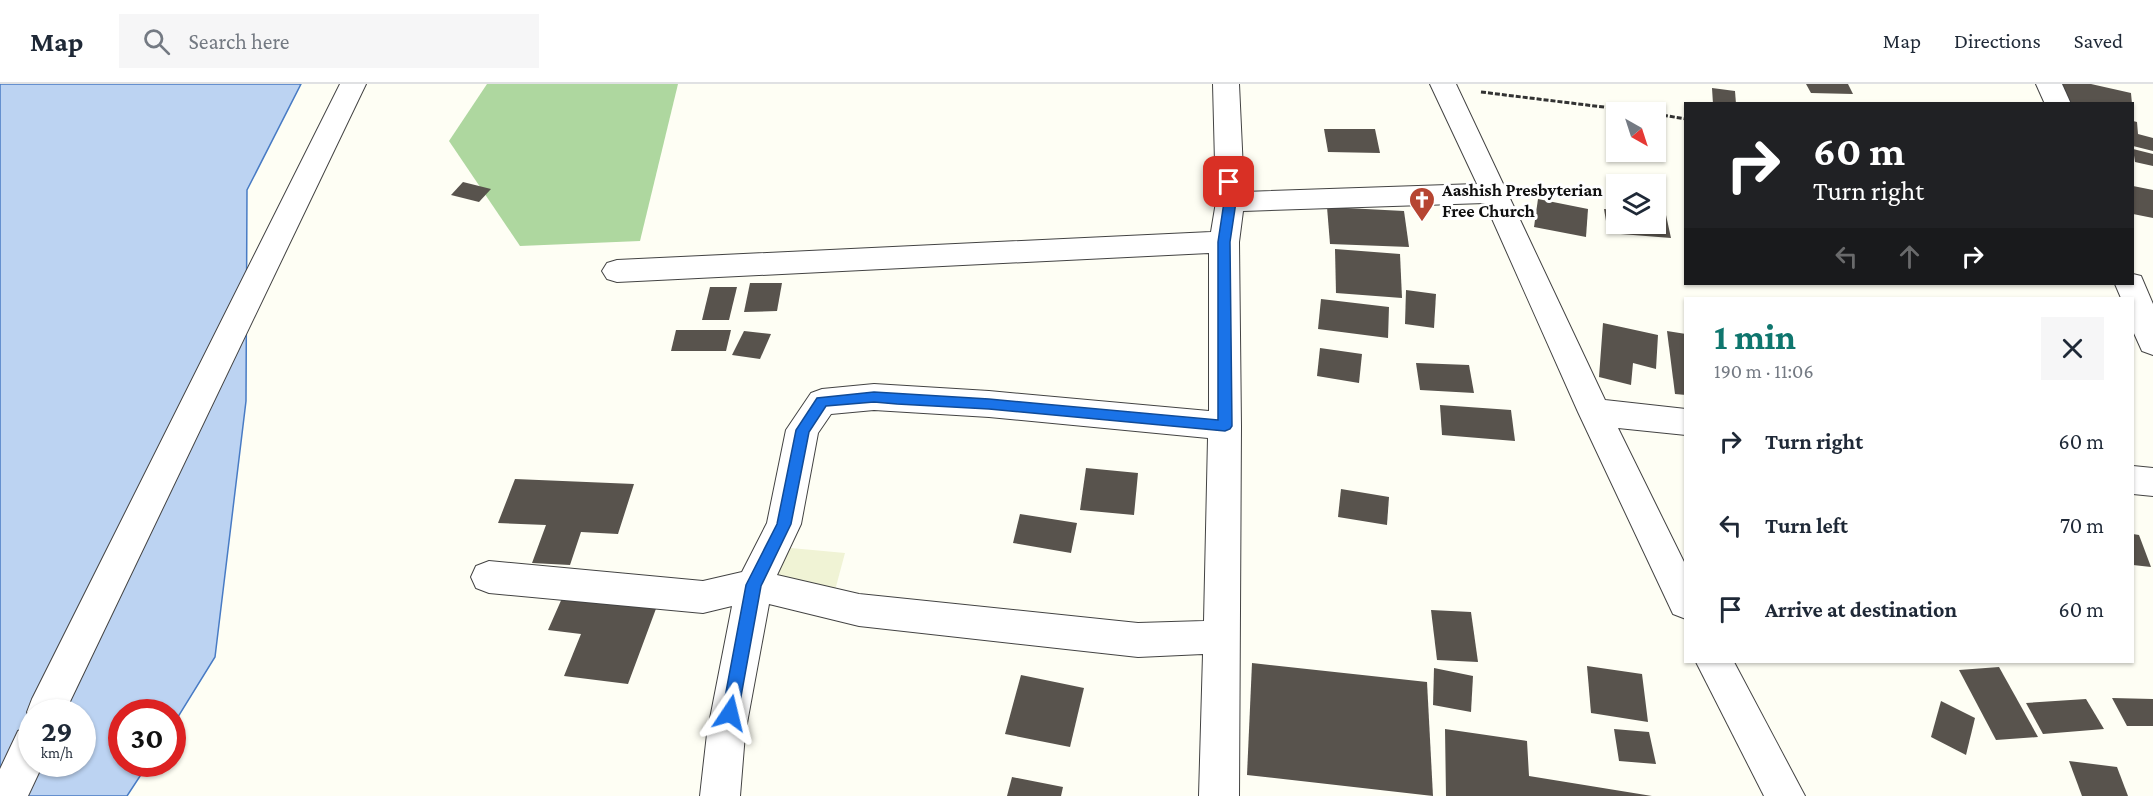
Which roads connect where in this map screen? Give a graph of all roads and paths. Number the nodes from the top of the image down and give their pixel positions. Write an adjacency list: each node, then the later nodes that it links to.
1 (353, 84): 25 (street)
2 (1226, 84): 10 (street)
3 (2049, 84): 5 (street)
4 (1444, 86): 6 (path); 9 (street)
5 (2057, 102)
6 (1606, 107)
7 (1666, 116): 8 (path)
8 (1684, 119)
9 (1495, 193): 10 (street); 15 (street)
10 (1230, 202): 11 (street)
11 (1224, 242): 12 (street); 17 (street)
12 (617, 271)
13 (2130, 285): 14 (street)
14 (2153, 343)
15 (1594, 412): 16 (street); 22 (street)
16 (1684, 422)
17 (1225, 426): 21 (street); 23 (street)
18 (2134, 480): 19 (street)
19 (2153, 482)
20 (489, 577): 21 (street)
21 (754, 585): 23 (street); 28 (street)
22 (1684, 599)
23 (1222, 637): 29 (street)
24 (1715, 663): 30 (street)
25 (52, 699)
26 (18, 774): 27 (street)
27 (8, 796)
28 (720, 796)
29 (1219, 796)
30 (1785, 796)

